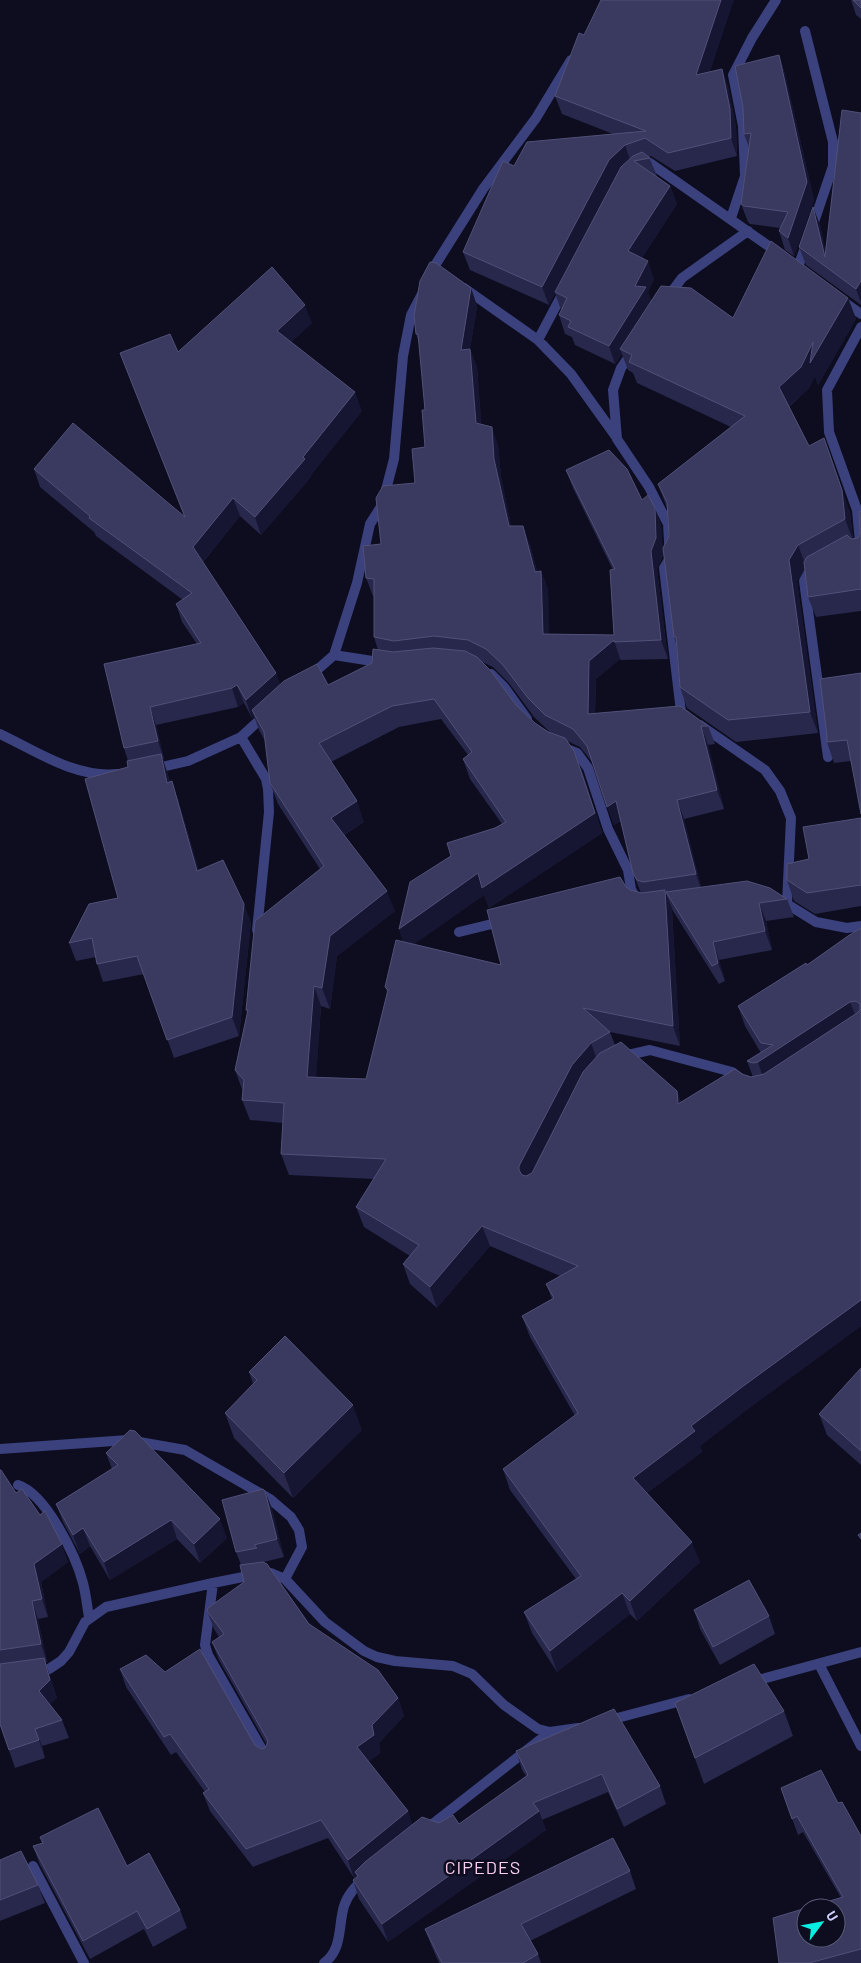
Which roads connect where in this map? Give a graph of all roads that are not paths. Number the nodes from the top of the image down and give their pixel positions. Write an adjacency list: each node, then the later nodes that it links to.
1 (776, 0): 5 (street)
2 (805, 31): 6 (street)
3 (575, 55): 18 (street)
4 (629, 175): 5 (street)
5 (731, 218): 6 (street)
6 (748, 231): 10 (street)
7 (569, 282): 13 (street)
8 (458, 284): 13 (street)
9 (835, 295): 11 (street)
10 (662, 304)
11 (861, 314)
12 (861, 327): 16 (street)
13 (538, 340): 15 (street)
14 (636, 344): 15 (street)
15 (617, 439): 31 (street)
16 (857, 549)
17 (826, 563): 27 (street)
18 (334, 655): 19 (street); 21 (street)
19 (400, 666)
20 (481, 668): 23 (street)
21 (304, 681)
22 (276, 706): 25 (street)
23 (535, 727)
24 (0, 734): 29 (street)
25 (241, 737): 28 (street); 36 (street)
26 (553, 743): 32 (street)
27 (828, 757)
28 (146, 770)
29 (128, 773)
30 (774, 897): 31 (street)
31 (787, 903): 34 (street)
32 (649, 907)
33 (516, 918): 35 (street)
34 (861, 926)
35 (459, 932)
36 (256, 943)
37 (617, 1061): 38 (street)
38 (746, 1083)
39 (0, 1449): 41 (street)
40 (18, 1485): 43 (street)
41 (285, 1579): 42 (street); 49 (street)
42 (213, 1583): 43 (street); 51 (street)
43 (89, 1617): 46 (street)
44 (861, 1652): 45 (street)
45 (819, 1664): 47 (street); 50 (street)
46 (20, 1673)
47 (743, 1684)
48 (696, 1697): 49 (street)
49 (550, 1732): 52 (street)
50 (861, 1746)
51 (268, 1760)
52 (413, 1839)
53 (33, 1866): 55 (street)
54 (375, 1869): 56 (street)
55 (84, 1963)
56 (324, 1963)

